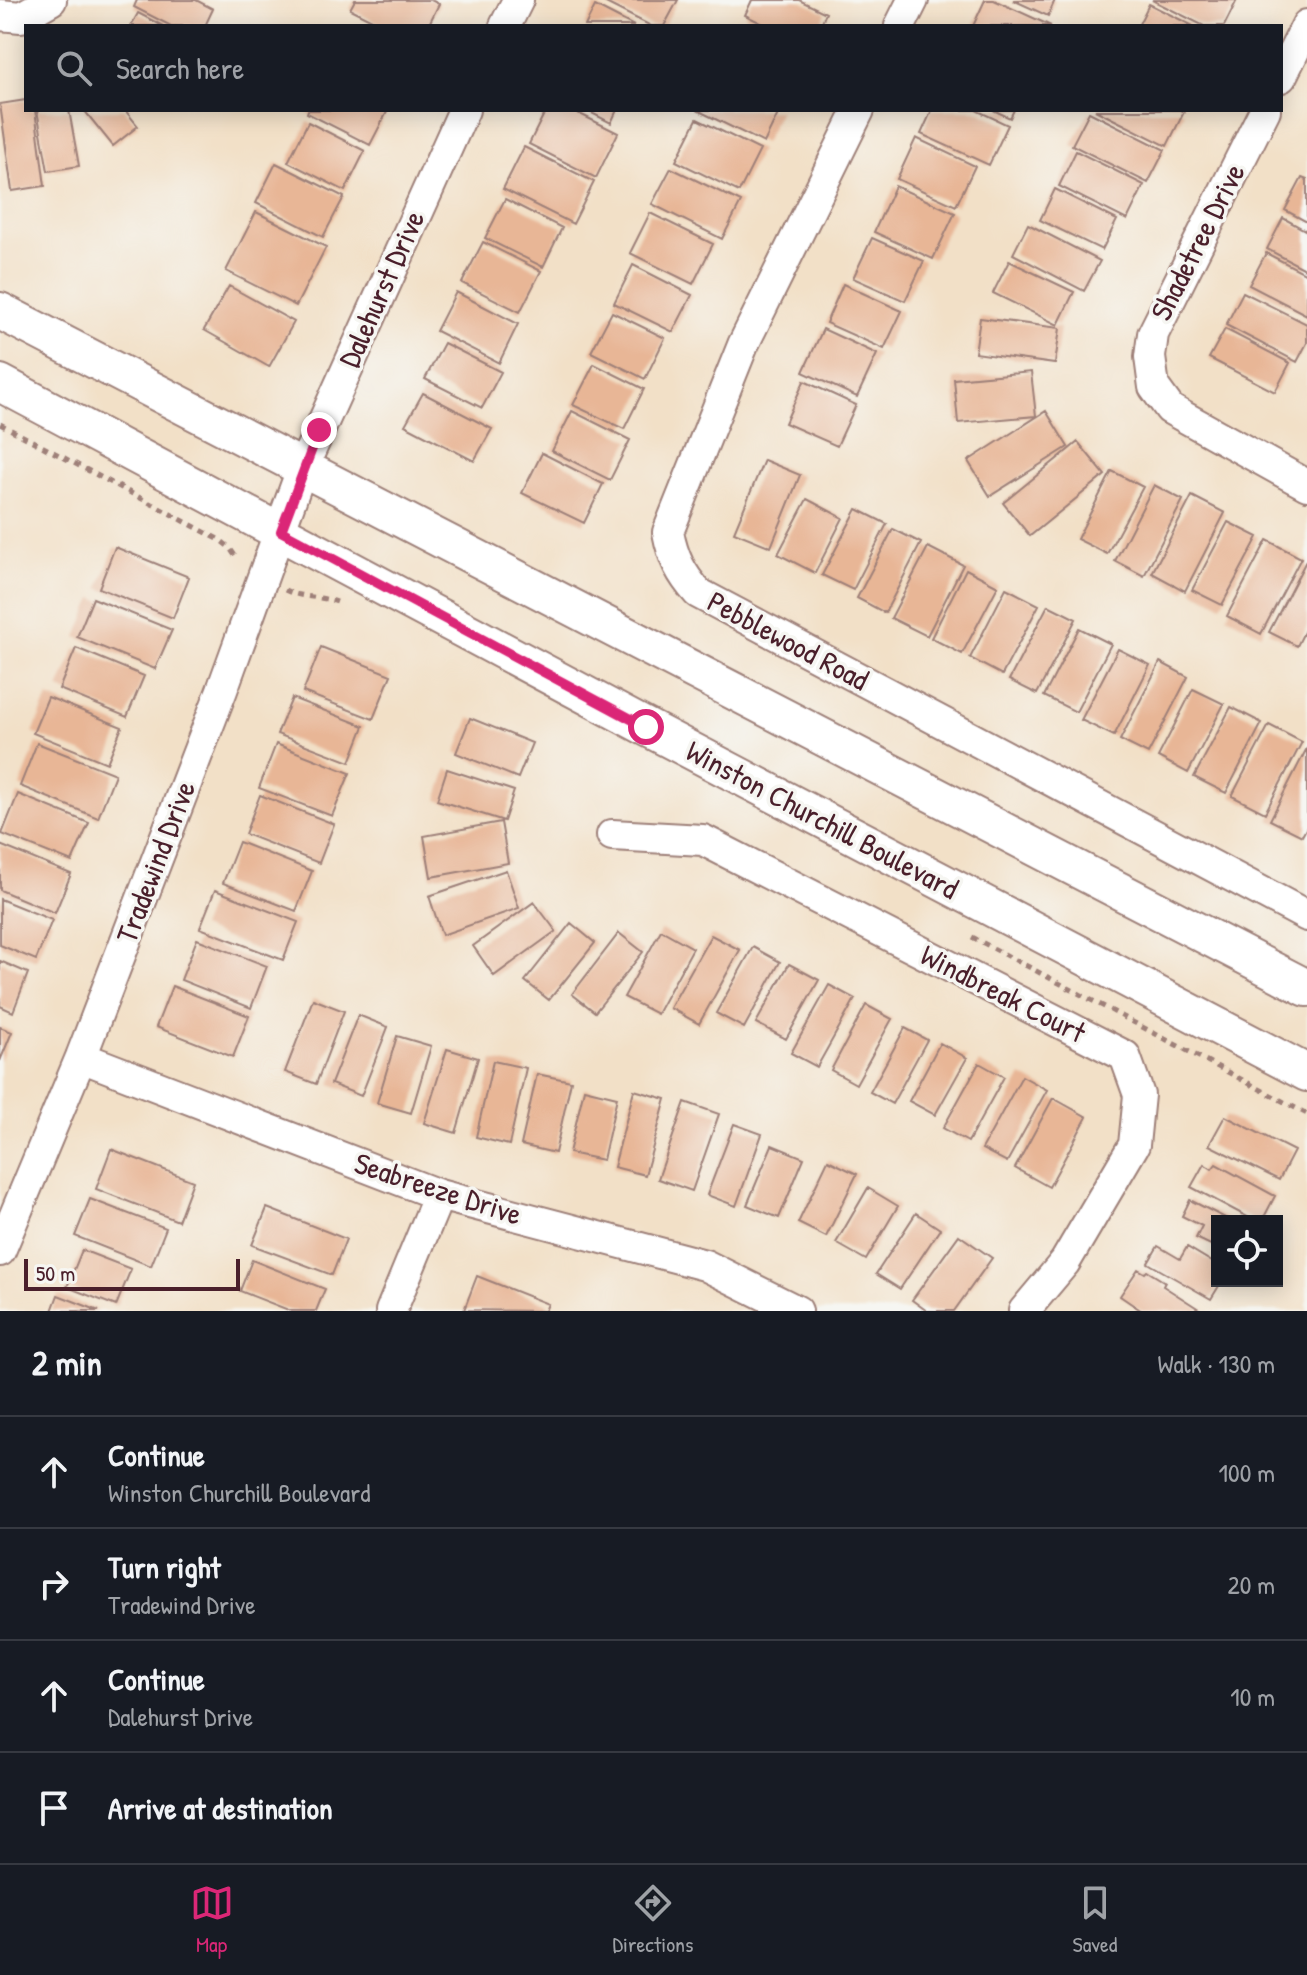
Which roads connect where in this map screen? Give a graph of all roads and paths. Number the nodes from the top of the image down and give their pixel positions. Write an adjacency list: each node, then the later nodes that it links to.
1 (51, 0): 4 (street)
2 (518, 0): 5 (street)
3 (913, 0): 6 (street)
4 (0, 15)
5 (506, 24)
6 (901, 24)
7 (1307, 25): 8 (street)
8 (1283, 73)
9 (463, 112): 15 (street, Dalehurst Drive)
10 (858, 112): 20 (street, Pebblewood Road)
11 (1264, 112): 16 (street, Shadetree Drive)
12 (0, 311): 15 (main road)
13 (0, 383): 17 (main road, Winston Churchill Boulevard)
14 (0, 424): 18 (path)
15 (302, 469): 17 (street, Tradewind Drive); 21 (main road)
16 (1307, 485)
17 (281, 531): 22 (street, Tradewind Drive); 23 (main road, Winston Churchill Boulevard)
18 (242, 568)
19 (612, 835): 28 (street, Windbreak Court)
20 (1307, 916)
21 (1307, 988)
22 (81, 1057): 24 (street, Seabreeze Drive); 25 (street, Tradewind Drive)
23 (1307, 1073)
24 (439, 1195): 26 (street); 27 (street, Seabreeze Drive)
25 (0, 1251)
26 (391, 1311)
27 (797, 1311)
28 (1024, 1311)

